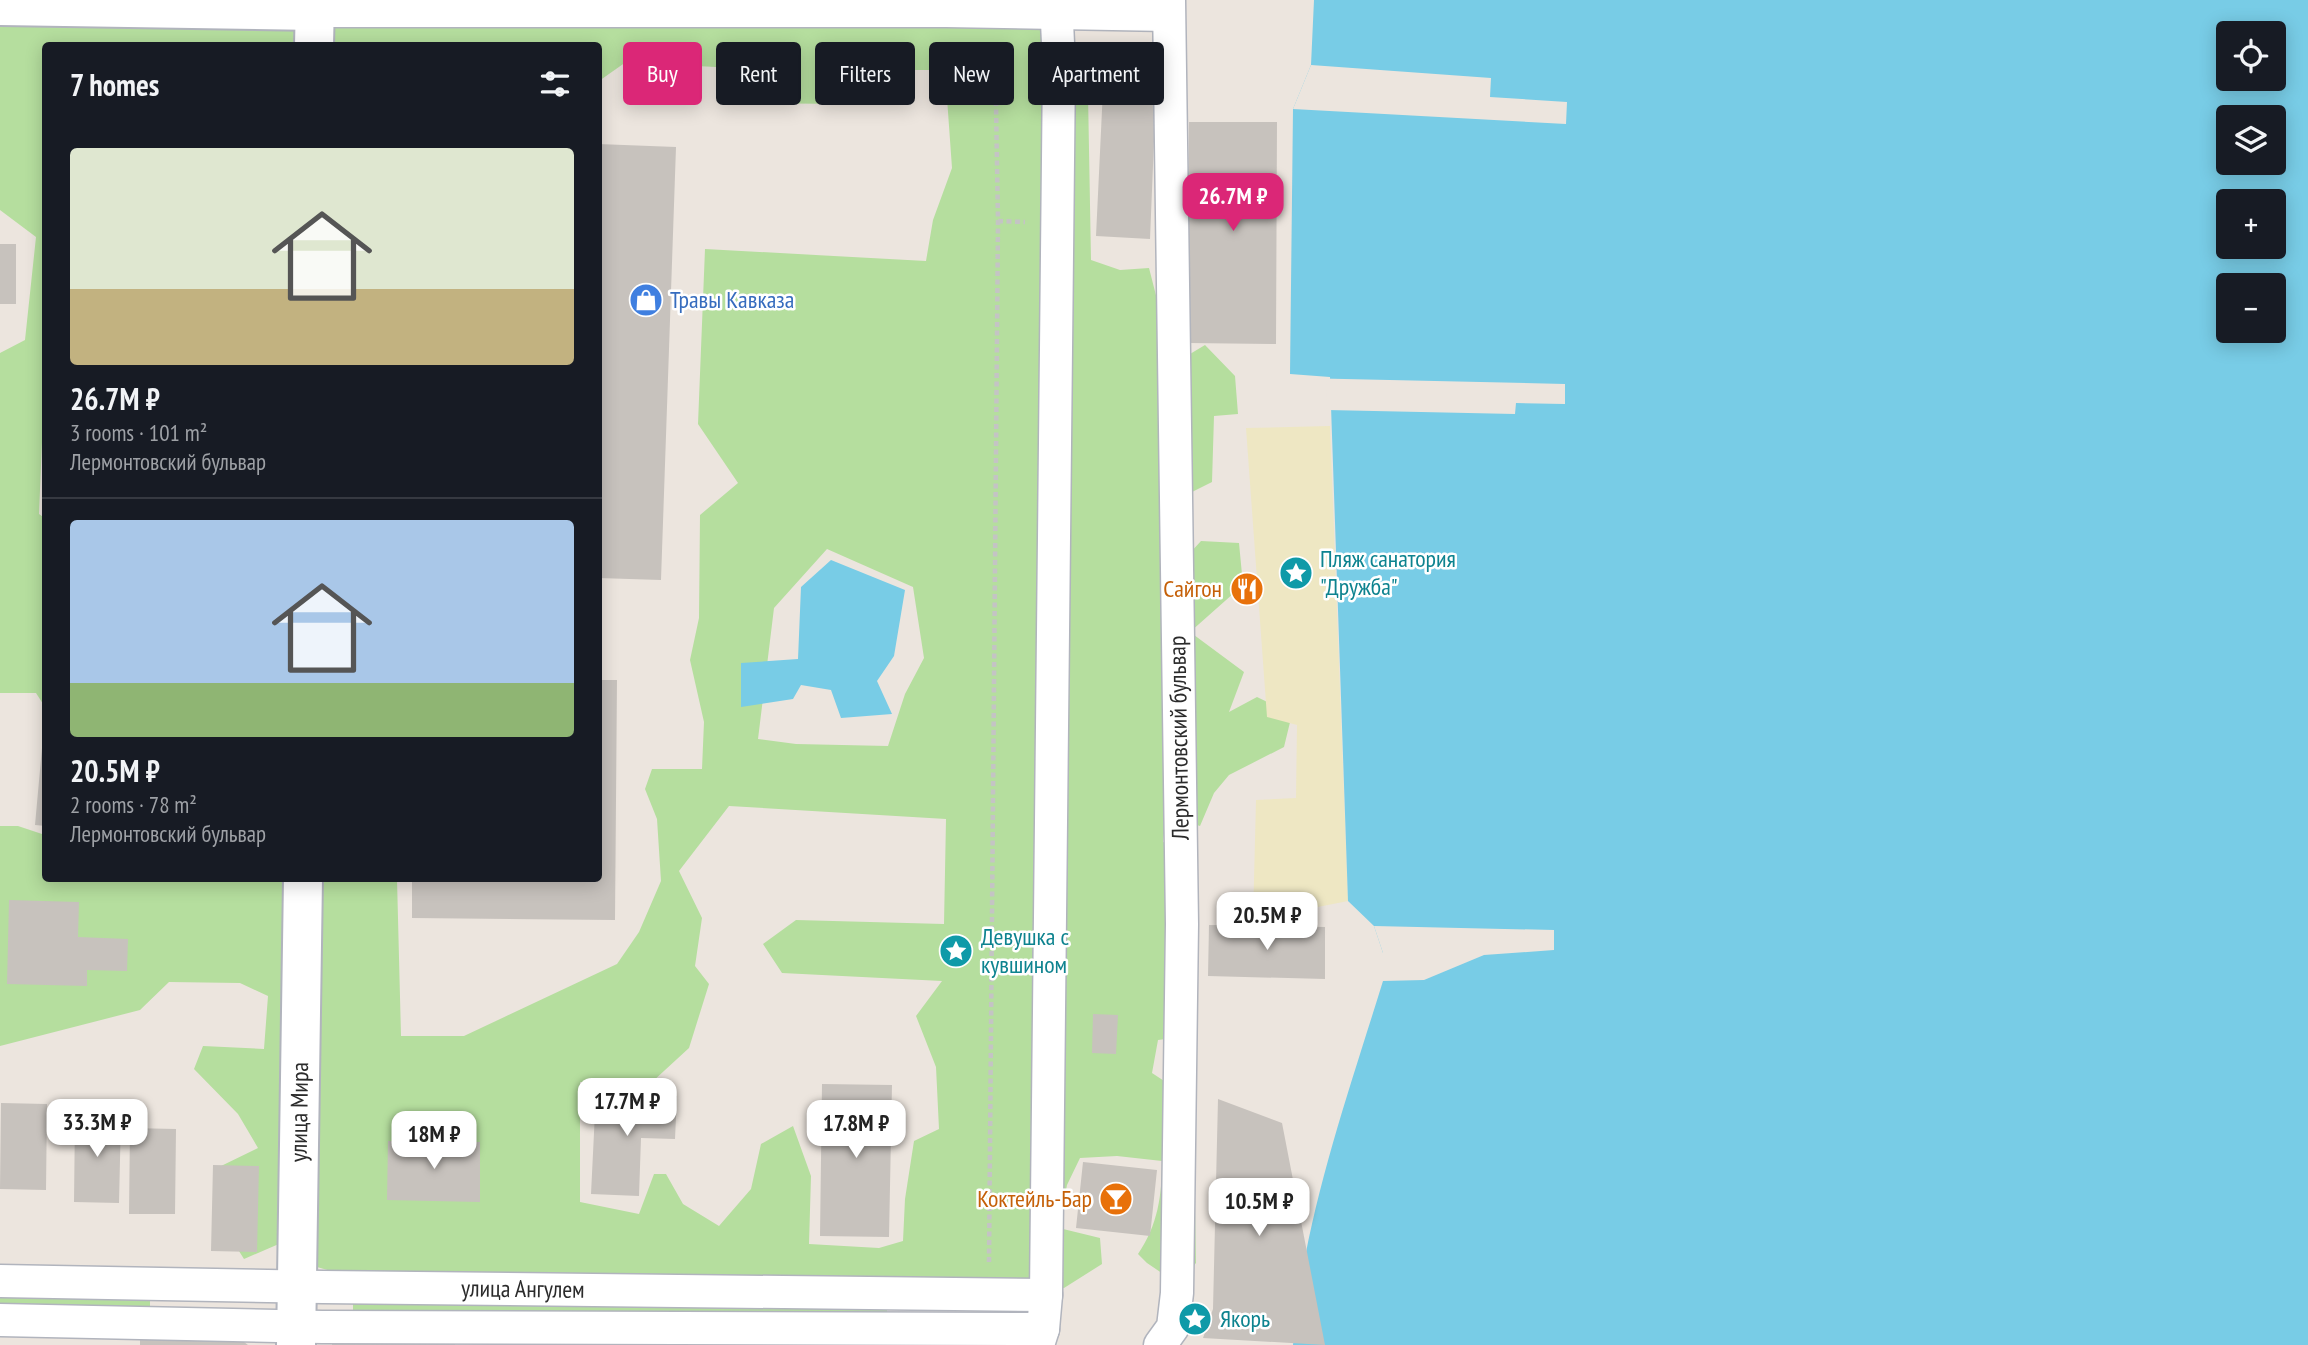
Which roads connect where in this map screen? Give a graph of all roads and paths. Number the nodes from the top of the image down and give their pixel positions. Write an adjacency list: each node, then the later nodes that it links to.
1 (0, 6): 5 (street)
2 (1056, 6): 3 (street); 4 (street); 9 (street)
3 (1169, 8): 14 (street, Лермонтовский бульвар)
4 (993, 12): 5 (street); 10 (path)
5 (315, 19)
6 (303, 882): 8 (street, улица Мира)
7 (0, 1281): 8 (street, улица Ангулем)
8 (298, 1286): 10 (street, улица Ангулем); 12 (street, улица Мира)
9 (1046, 1295): 10 (street, улица Ангулем); 13 (street)
10 (989, 1296)
11 (0, 1320): 12 (street, улица Ангулем)
12 (296, 1335): 13 (street, улица Ангулем)
13 (1041, 1337)
14 (1160, 1345)

